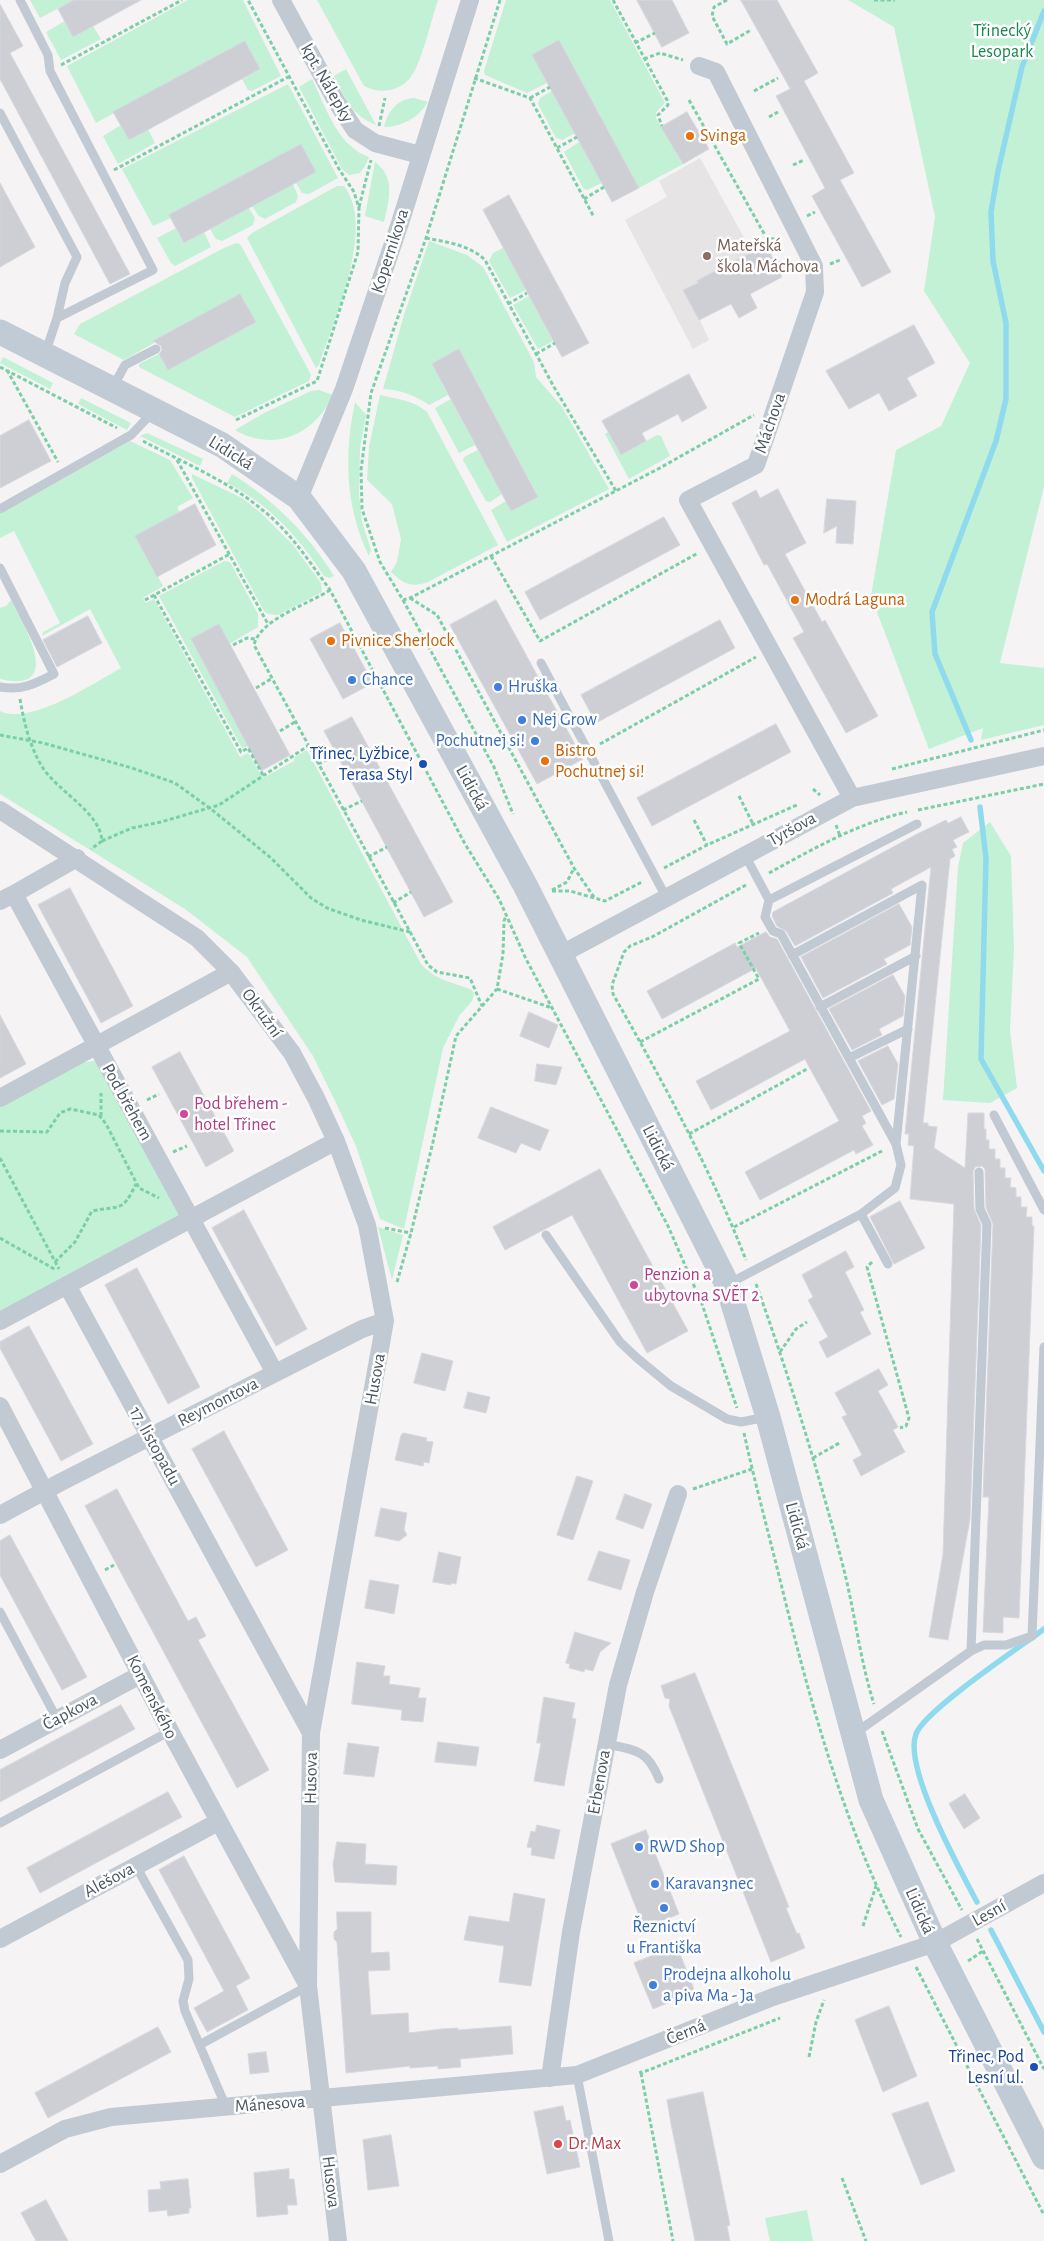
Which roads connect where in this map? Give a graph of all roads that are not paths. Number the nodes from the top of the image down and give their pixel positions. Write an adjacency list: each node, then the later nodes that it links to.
1 (20, 0): 7 (lane)
2 (281, 0): 6 (street, kpt. Nálepky)
3 (470, 0): 6 (street, Kopernikova)
4 (698, 66): 19 (street, Máchova)
5 (0, 113): 7 (lane)
6 (420, 155): 13 (street, Kopernikova)
7 (58, 318): 10 (lane)
8 (0, 332): 10 (street, Lidická)
9 (156, 348): 11 (lane)
10 (45, 355): 11 (street, Lidická)
11 (112, 389): 12 (street, Lidická)
12 (154, 410): 13 (street, Lidická); 14 (lane)
13 (299, 498): 28 (street, Lidická)
14 (0, 509)
15 (0, 568): 17 (lane)
16 (541, 663): 24 (lane)
17 (0, 687)
18 (1044, 756): 19 (street, Tyršova)
19 (852, 798): 22 (street, Tyršova)
20 (0, 810): 23 (street, Okružní)
21 (917, 824): 26 (lane)
22 (745, 855): 24 (street, Tyršova); 26 (lane)
23 (77, 858): 25 (street, Pod břehem); 30 (street, Okružní)
24 (666, 897): 28 (street, Tyršova)
25 (7, 898): 33 (street, Pod břehem)
26 (769, 900): 27 (lane)
27 (792, 954): 29 (lane); 31 (lane)
28 (560, 955): 46 (street, Lidická)
29 (916, 956): 31 (lane); 32 (lane)
30 (231, 972): 33 (street); 37 (street, Okružní)
31 (820, 1007): 34 (lane)
32 (908, 1029): 34 (lane); 38 (lane)
33 (97, 1045): 35 (street); 42 (street, Pod břehem)
34 (849, 1058): 38 (lane)
35 (0, 1098)
36 (994, 1115): 40 (lane)
37 (336, 1141): 42 (street); 47 (street, Okružní)
38 (896, 1144): 41 (lane)
39 (979, 1172): 58 (lane)
40 (1044, 1210)
41 (862, 1214): 44 (lane); 46 (lane)
42 (191, 1219): 45 (street); 50 (street, Pod břehem)
43 (546, 1236): 52 (lane)
44 (888, 1264)
45 (64, 1279): 48 (street); 53 (street, 17. listopadu)
46 (727, 1284): 52 (street, Lidická)
47 (385, 1320): 50 (street, Reymontova); 62 (street, Husova)
48 (0, 1321)
49 (1044, 1347): 58 (lane)
50 (274, 1373): 53 (street, Reymontova)
51 (0, 1406): 54 (street, Komenského)
52 (768, 1417): 63 (street, Lidická)
53 (150, 1437): 54 (street, Reymontova); 62 (street, 17. listopadu)
54 (44, 1490): 56 (street, Reymontova); 59 (street, Komenského)
55 (678, 1494): 64 (street, Erbenova)
56 (0, 1515)
57 (0, 1612): 60 (lane)
58 (971, 1651): 63 (lane)
59 (140, 1674): 60 (street, Čapkova); 61 (street, Komenského)
60 (57, 1719): 65 (street, Čapkova)
61 (170, 1731): 67 (street, Komenského); 68 (lane)
62 (311, 1733): 73 (street, Husova)
63 (852, 1735): 72 (street, Lidická)
64 (606, 1744): 66 (lane); 76 (street, Erbenova)
65 (0, 1750)
66 (659, 1779)
67 (218, 1822): 69 (street, Alešova); 73 (street, Komenského)
68 (0, 1824)
69 (136, 1866): 71 (street, Alešova); 74 (lane)
70 (1044, 1884): 72 (street, Lesní)
71 (0, 1939)
72 (934, 1943): 75 (street, Černá); 79 (street, Lidická)
73 (308, 1986): 74 (lane); 77 (street, Husova)
74 (201, 2044): 78 (lane)
75 (577, 2075): 76 (street, Černá); 82 (lane)
76 (550, 2078): 77 (street, Mánesova)
77 (320, 2100): 78 (street, Mánesova); 81 (street, Husova)
78 (226, 2107): 80 (street, Mánesova)
79 (1044, 2157)
80 (0, 2164)
81 (338, 2241)
82 (609, 2241)

